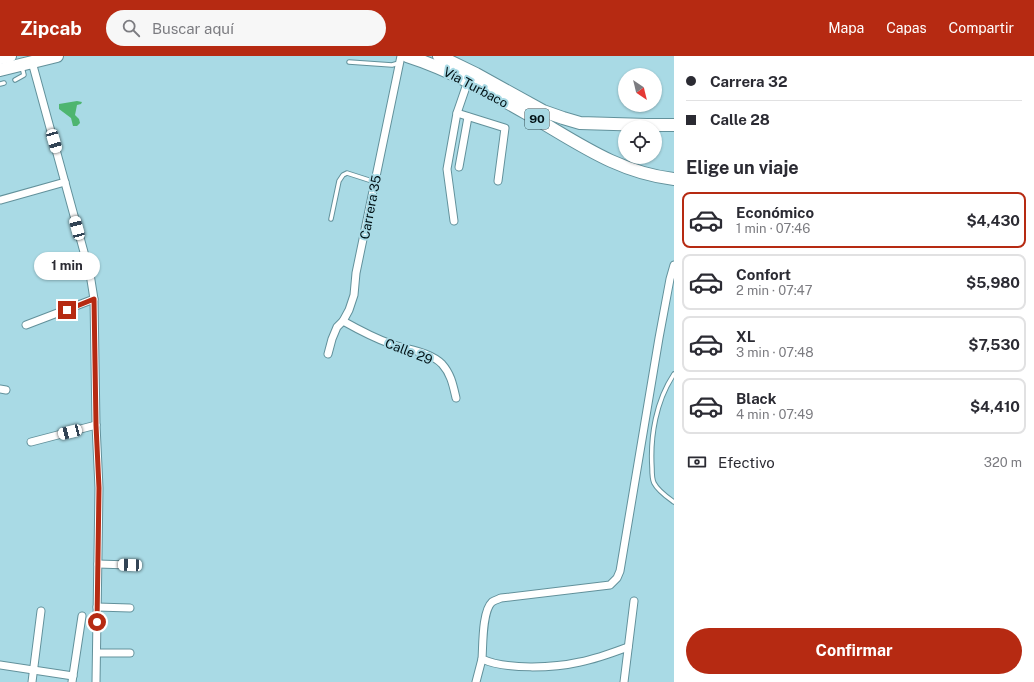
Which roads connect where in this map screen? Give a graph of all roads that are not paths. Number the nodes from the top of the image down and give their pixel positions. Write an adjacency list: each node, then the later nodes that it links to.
1 (57, 56): 6 (highway)
2 (439, 56): 11 (highway, Vía Turbaco / 90)
3 (402, 58): 5 (lane); 8 (highway, Vía Turbaco / 90); 20 (street, Carrera 35)
4 (3, 60): 6 (highway)
5 (349, 62)
6 (28, 68): 7 (lane); 19 (street)
7 (15, 80)
8 (468, 81): 9 (street); 17 (highway, Vía Turbaco / 90)
9 (457, 113): 10 (street); 23 (street)
10 (468, 117): 16 (street); 18 (street)
11 (618, 125)
12 (674, 125): 13 (highway, Vía Turbaco / 90)
13 (662, 126)
14 (662, 132): 15 (highway)
15 (674, 132)
16 (459, 167)
17 (672, 178)
18 (498, 180)
19 (65, 182): 21 (street); 25 (street)
20 (375, 182): 22 (lane); 26 (street, Carrera 35)
21 (1, 200)
22 (331, 219)
23 (454, 221)
24 (674, 265): 44 (street)
25 (94, 299): 27 (street); 31 (street)
26 (344, 321): 28 (street, Carrera 35); 30 (street, Calle 29)
27 (26, 325)
28 (328, 354)
29 (674, 374): 33 (lane)
30 (456, 398)
31 (96, 425): 32 (street); 34 (street)
32 (31, 442)
33 (674, 502)
34 (98, 564): 35 (street); 37 (street)
35 (130, 565)
36 (634, 601): 41 (street)
37 (97, 607): 38 (street); 42 (street)
38 (130, 608)
39 (41, 611): 46 (street)
40 (82, 616): 47 (street)
41 (628, 647): 44 (street); 51 (street)
42 (97, 653): 43 (street); 49 (street)
43 (130, 653)
44 (482, 659): 50 (street)
45 (0, 665): 46 (street)
46 (33, 670): 47 (street); 48 (street)
47 (73, 679)
48 (32, 682)
49 (96, 682)
50 (476, 682)
51 (624, 682)

